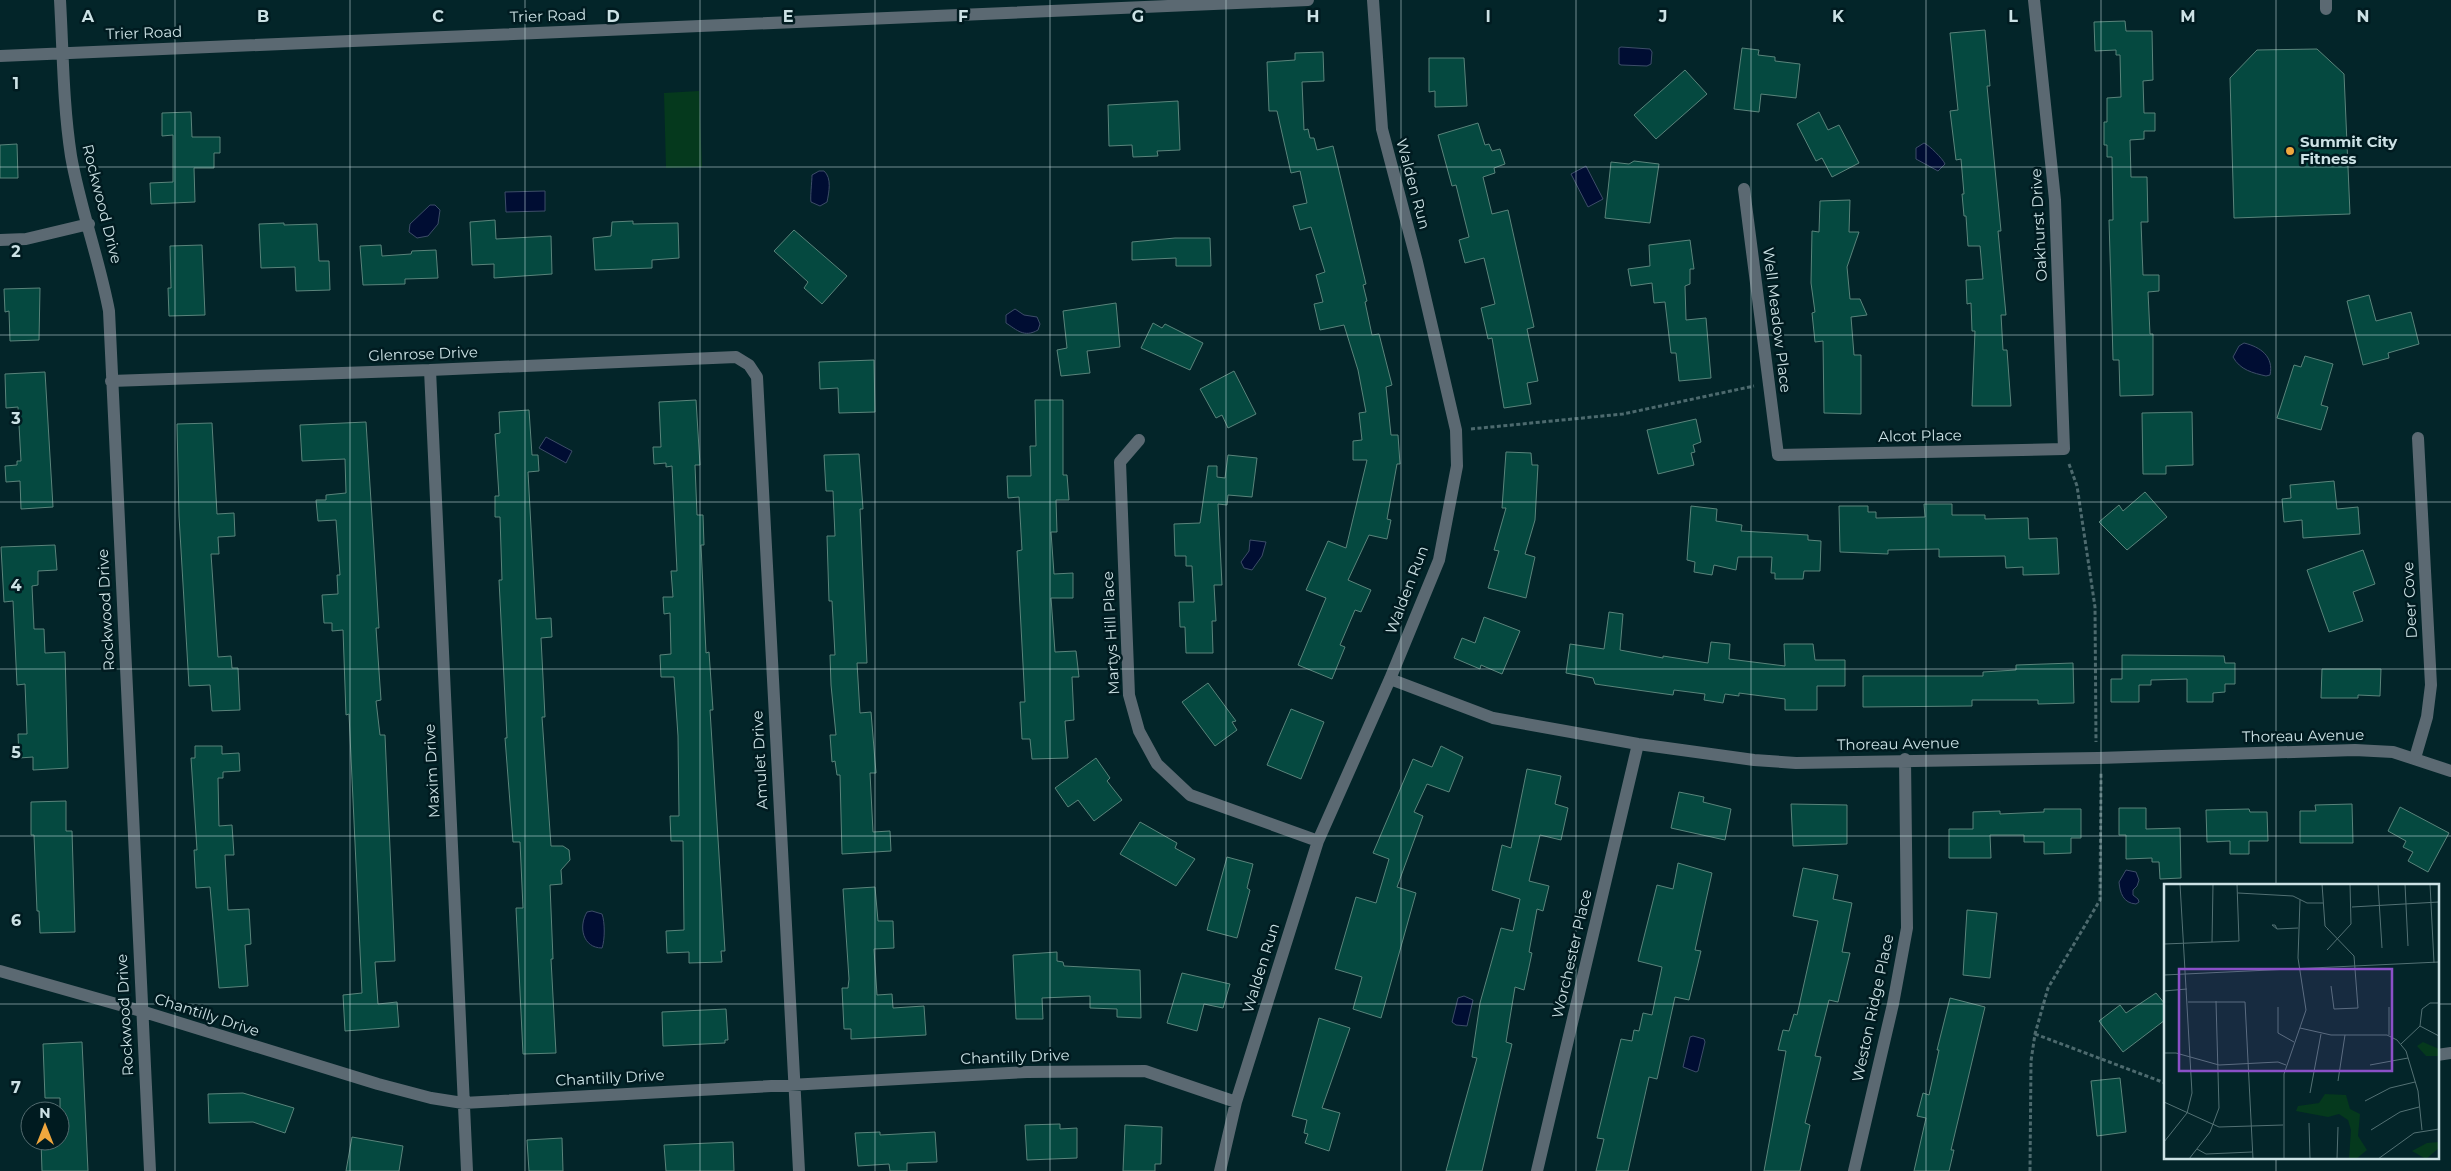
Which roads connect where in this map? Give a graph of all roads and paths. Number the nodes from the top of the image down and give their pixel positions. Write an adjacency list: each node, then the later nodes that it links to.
1 (60, 0): 6 (street, Rockwood Drive)
2 (1308, 0): 5 (street, Trier Road)
3 (1373, 0): 15 (street, Walden Run)
4 (2034, 0): 18 (street, Oakhurst Drive)
5 (1127, 4): 6 (street, Trier Road)
6 (63, 53): 7 (street, Trier Road); 9 (street, Rockwood Drive)
7 (0, 56)
8 (1744, 189): 14 (street, Well Meadow Place)
9 (88, 224): 10 (street); 13 (street, Rockwood Drive)
10 (0, 240)
11 (736, 357): 12 (street, Glenrose Drive); 33 (street, Amulet Drive)
12 (430, 370): 13 (street, Glenrose Drive); 34 (street, Maxim Drive)
13 (111, 381): 28 (street, Rockwood Drive)
14 (1769, 383): 15 (path); 19 (street, Well Meadow Place)
15 (1456, 430): 20 (street, Walden Run)
16 (2418, 438): 23 (street, Deer Cove)
17 (1139, 440): 26 (street, Martys Hill Place)
18 (2064, 449): 19 (street, Alcot Place); 22 (path)
19 (1778, 455)
20 (1390, 679): 21 (street, Thoreau Avenue); 26 (street, Walden Run)
21 (1638, 744): 24 (street, Thoreau Avenue); 40 (street, Worchester Place)
22 (2098, 758): 23 (street, Thoreau Avenue); 24 (street, Thoreau Avenue); 29 (path)
23 (2415, 758): 25 (street, Thoreau Avenue)
24 (1905, 760): 41 (street, Weston Ridge Place)
25 (2451, 771)
26 (1318, 841): 35 (street, Walden Run)
27 (0, 971): 28 (street, Chantilly Drive)
28 (141, 1011): 34 (street, Chantilly Drive); 36 (street, Rockwood Drive)
29 (2035, 1034): 32 (path); 42 (path)
30 (2451, 1053): 31 (street)
31 (2438, 1056)
32 (2164, 1084)
33 (795, 1085): 34 (street, Chantilly Drive); 35 (street, Chantilly Drive); 38 (street, Amulet Drive)
34 (463, 1102): 37 (street, Maxim Drive)
35 (1236, 1102): 39 (street, Walden Run)
36 (150, 1171)
37 (468, 1171)
38 (799, 1171)
39 (1220, 1171)
40 (1537, 1171)
41 (1854, 1171)
42 (2030, 1171)

